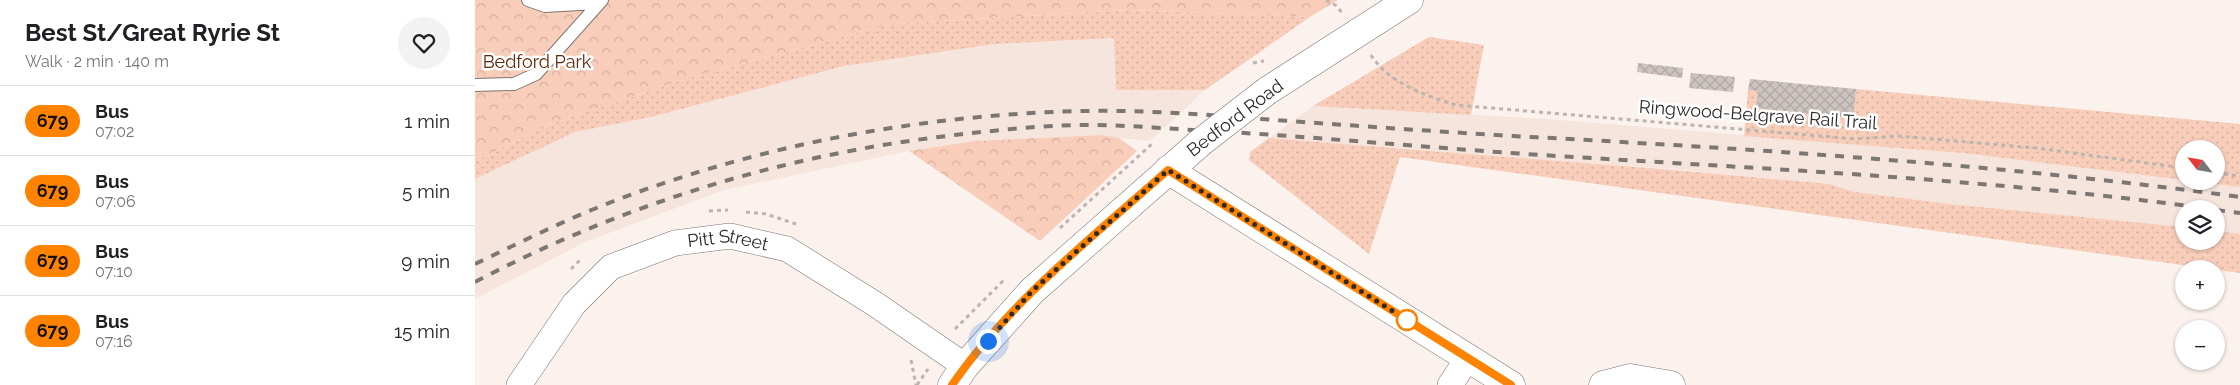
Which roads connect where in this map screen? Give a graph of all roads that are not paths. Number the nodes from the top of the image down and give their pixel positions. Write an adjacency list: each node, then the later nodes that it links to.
1 (528, 0): 3 (lane)
2 (1409, 0): 5 (main road, Bedford Road, bridge)
3 (599, 1): 4 (lane)
4 (475, 85)
5 (1168, 170): 6 (main road); 7 (main road, Bedford Road)
6 (1468, 358): 8 (main road); 10 (street)
7 (959, 375): 9 (street, Pitt Street)
8 (1511, 384)
9 (519, 385)
10 (1450, 385)
11 (1603, 385): 12 (main road)
12 (1671, 385)

